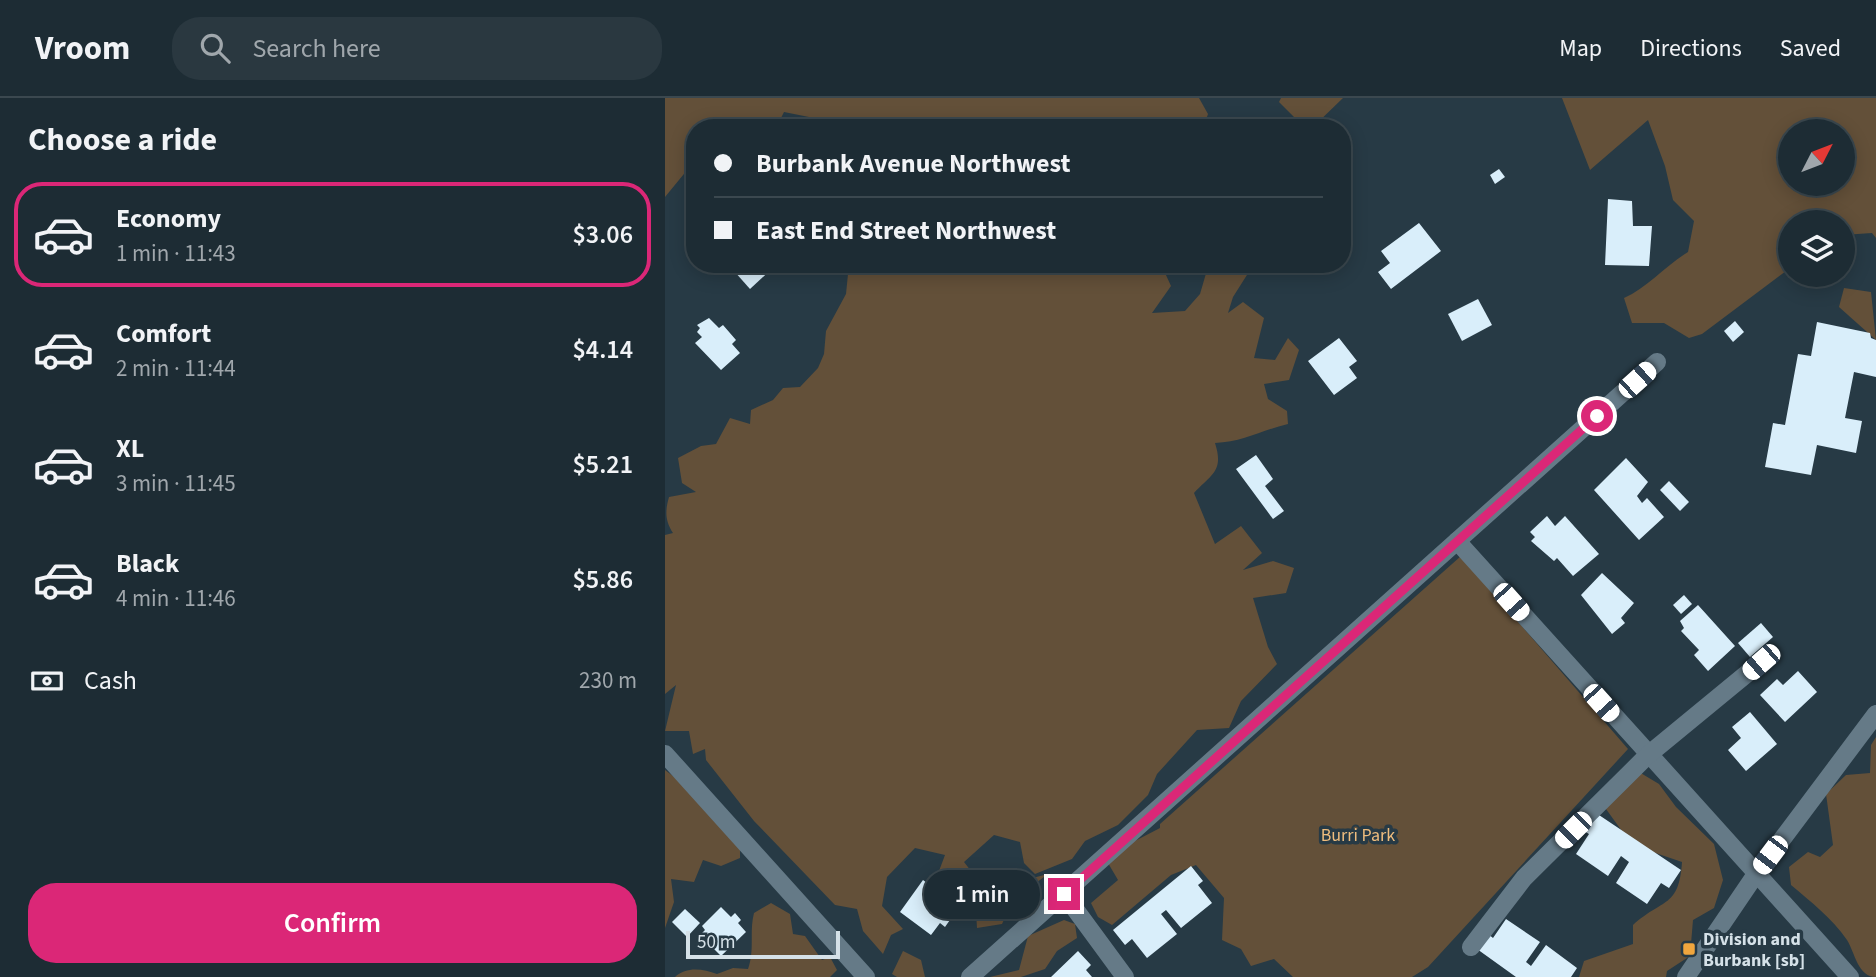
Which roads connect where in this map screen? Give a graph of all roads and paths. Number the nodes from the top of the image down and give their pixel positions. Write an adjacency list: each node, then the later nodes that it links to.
1 (1657, 362): 2 (street)
2 (1457, 541): 6 (street); 8 (street)
3 (1761, 662): 6 (street)
4 (1876, 714): 7 (street)
5 (665, 754): 10 (street)
6 (1648, 755): 7 (street); 9 (street)
7 (1756, 874): 13 (street); 14 (street)
8 (1064, 894): 11 (street); 12 (street)
9 (1471, 947)
10 (866, 977)
11 (970, 977)
12 (1125, 977)
13 (1686, 977)
14 (1850, 977)

